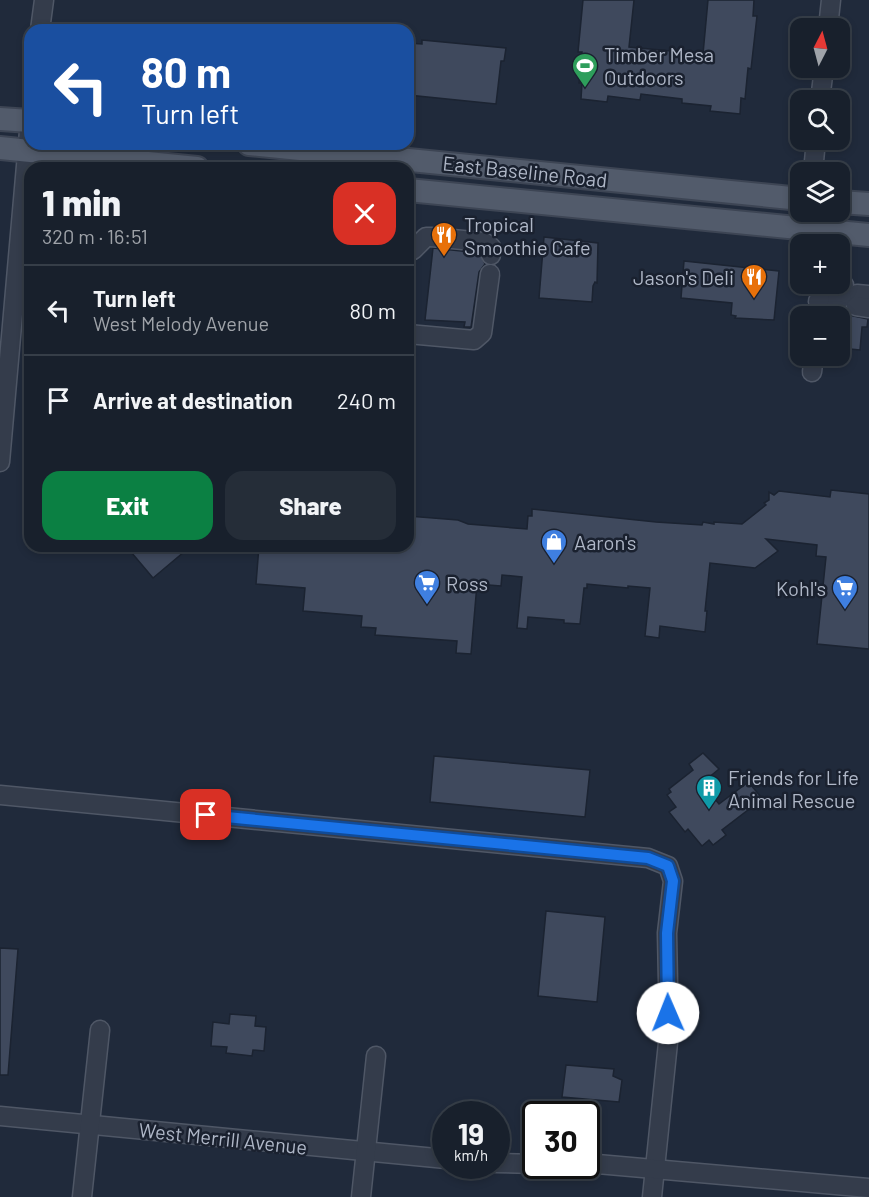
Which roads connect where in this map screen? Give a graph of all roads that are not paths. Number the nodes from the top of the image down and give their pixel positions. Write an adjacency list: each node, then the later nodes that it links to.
1 (44, 0): 4 (street)
2 (831, 0): 3 (street)
3 (829, 18)
4 (41, 24)
5 (0, 119): 6 (main road)
6 (24, 128)
7 (24, 133): 8 (main road)
8 (0, 148)
9 (117, 150): 11 (main road)
10 (311, 150): 12 (main road, East Baseline Road)
11 (170, 162)
12 (498, 168): 13 (main road); 14 (main road, East Baseline Road)
13 (414, 177)
14 (655, 184): 17 (main road); 20 (main road, East Baseline Road)
15 (24, 187): 26 (street)
16 (414, 191): 17 (main road, East Baseline Road)
17 (525, 201): 21 (main road, East Baseline Road)
18 (850, 203): 19 (main road)
19 (869, 204)
20 (790, 206)
21 (869, 235)
22 (414, 249): 23 (street)
23 (491, 255)
24 (490, 274): 25 (street)
25 (414, 334)
26 (0, 462)
27 (0, 795): 35 (street)
28 (100, 1030): 31 (street)
29 (376, 1056): 32 (street)
30 (0, 1116): 31 (street, West Merrill Avenue)
31 (90, 1125): 32 (street, West Merrill Avenue); 37 (street)
32 (366, 1152): 33 (street, West Merrill Avenue); 38 (street)
33 (432, 1158)
34 (600, 1164): 35 (street)
35 (655, 1168): 36 (street); 39 (street)
36 (869, 1188)
37 (82, 1197)
38 (361, 1197)
39 (652, 1197)

